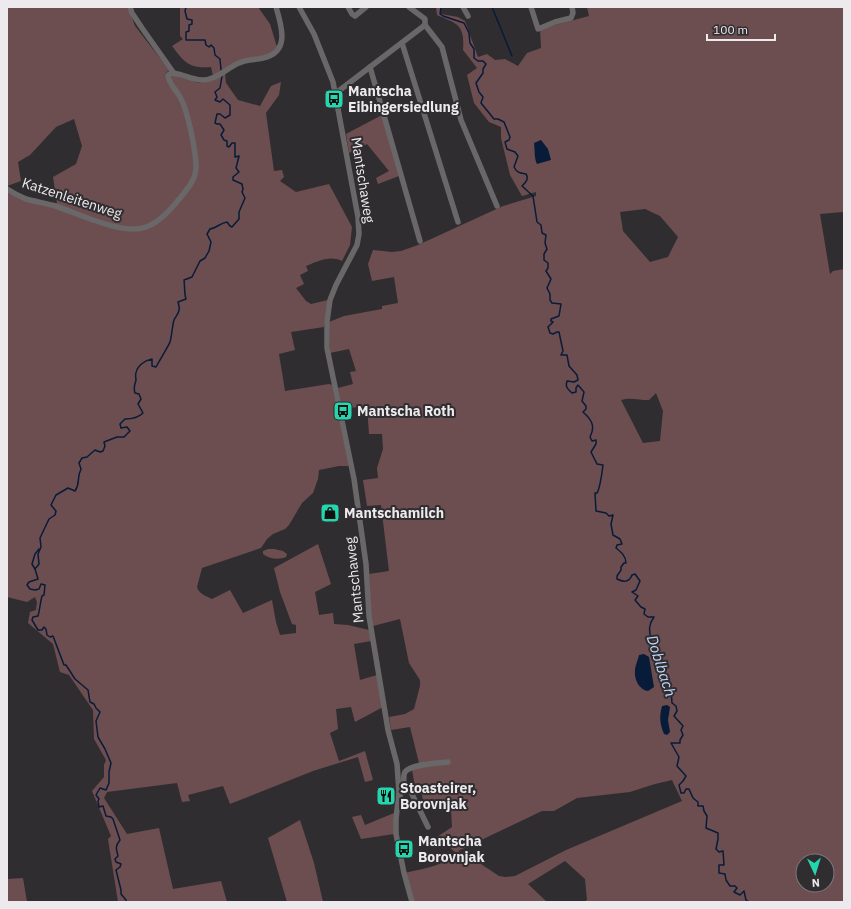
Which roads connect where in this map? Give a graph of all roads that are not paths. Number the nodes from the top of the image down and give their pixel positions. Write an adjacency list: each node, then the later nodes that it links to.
1 (130, 7): 14 (street)
2 (276, 7): 14 (street)
3 (299, 7): 15 (street, Mantschaweg)
4 (348, 7): 5 (street)
5 (366, 7)
6 (409, 7): 11 (street)
7 (463, 7): 10 (street)
8 (531, 7): 9 (street)
9 (572, 7)
10 (468, 16)
11 (425, 25): 12 (street); 17 (street)
12 (402, 43): 13 (street); 18 (street)
13 (370, 67): 15 (street); 19 (street)
14 (174, 72): 16 (street, Katzenleitenweg)
15 (336, 93): 21 (street, Mantschaweg)
16 (7, 189)
17 (497, 206)
18 (458, 222)
19 (420, 241)
20 (448, 762): 22 (street)
21 (397, 764): 22 (street); 24 (street, Mantschaweg)
22 (404, 776): 23 (street)
23 (404, 784): 24 (street); 25 (street)
24 (397, 806): 26 (street, Mantschaweg)
25 (428, 827)
26 (412, 902)

